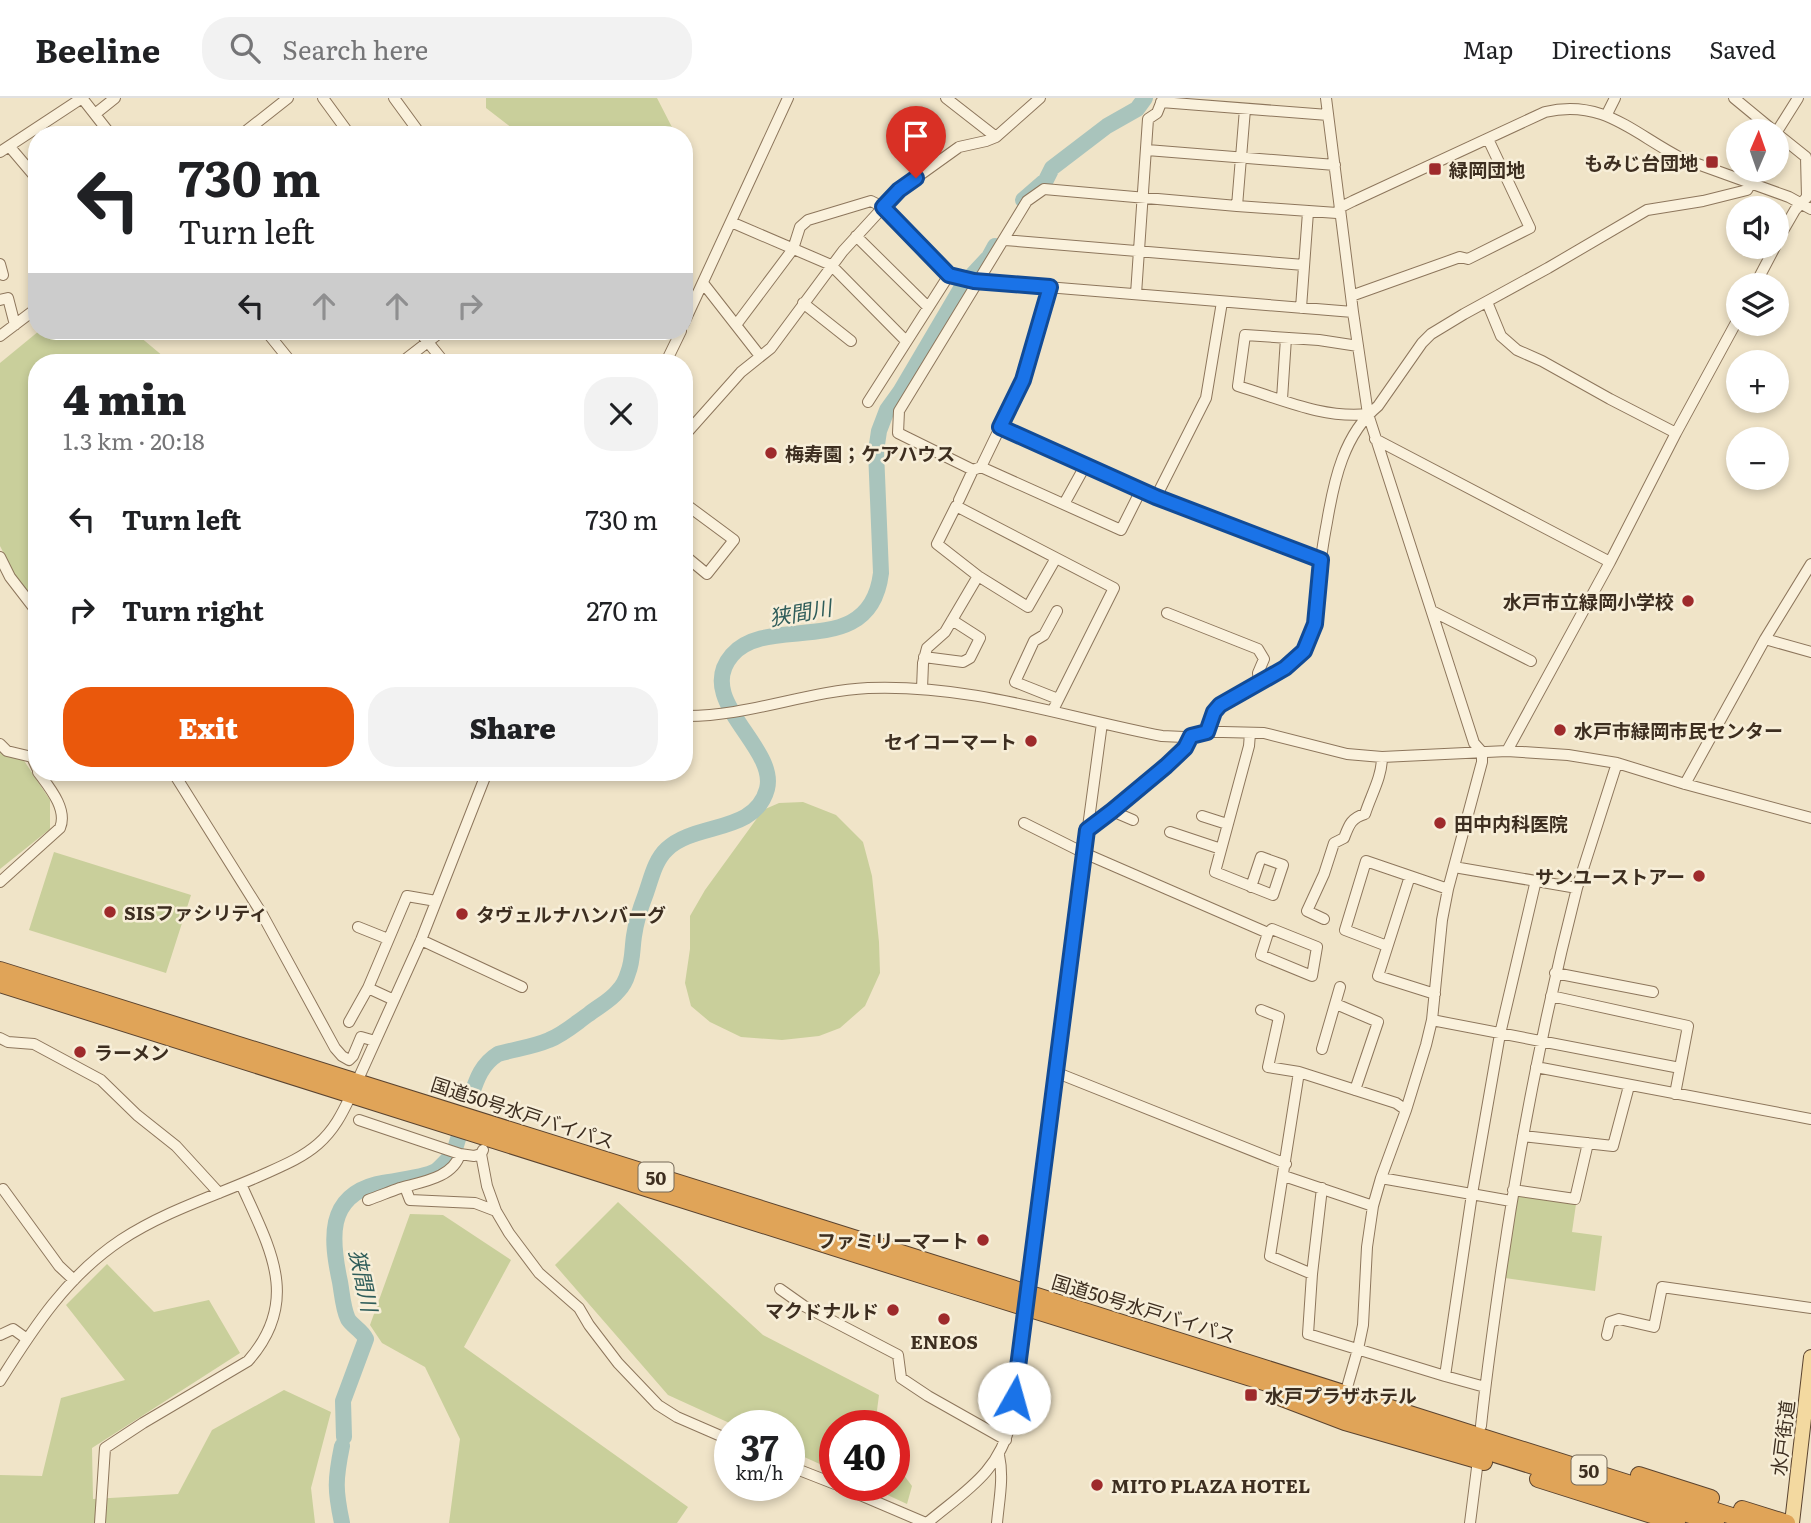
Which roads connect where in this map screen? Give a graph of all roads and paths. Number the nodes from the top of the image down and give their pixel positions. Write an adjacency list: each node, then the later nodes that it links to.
1 (82, 98): 16 (street); 21 (street)
2 (115, 98): 16 (street)
3 (288, 98): 20 (street)
4 (323, 98): 24 (street)
5 (394, 98): 25 (street)
6 (788, 98): 44 (street)
7 (1040, 98): 27 (street)
8 (1326, 98): 17 (street)
9 (1615, 98): 15 (street)
10 (1734, 98): 18 (street)
11 (1798, 98): 19 (street)
12 (950, 99): 27 (street)
13 (1162, 100): 14 (street); 31 (street)
14 (1245, 109): 17 (street); 33 (street)
15 (1608, 112): 28 (street); 36 (street)
16 (94, 114): 22 (street)
17 (1328, 115): 34 (street)
18 (1759, 119)
19 (1784, 119)
20 (255, 124): 23 (street)
21 (40, 126)
22 (104, 126)
23 (252, 126)
24 (343, 126)
25 (414, 126)
26 (28, 134): 30 (street)
27 (996, 137): 40 (street)
28 (1488, 139): 41 (street); 56 (street)
29 (1789, 141): 32 (street)
30 (5, 149): 35 (street)
31 (1147, 150): 33 (street); 37 (street)
32 (1809, 155): 39 (street)
33 (1241, 157): 34 (street); 38 (street)
34 (1335, 164): 41 (street)
35 (28, 171)
36 (1751, 183): 39 (street); 59 (street)
37 (1143, 198): 38 (street); 46 (street); 48 (street)
38 (1237, 206): 42 (street)
39 (1807, 206): 43 (street)
40 (883, 207): 45 (street); 47 (street); 51 (street)
41 (1341, 207): 42 (street); 56 (street)
42 (1308, 212): 50 (street)
43 (1789, 221)
44 (731, 222): 47 (street); 53 (street)
45 (856, 236): 49 (street); 62 (street)
46 (1004, 240): 48 (street); 52 (street)
47 (793, 249): 49 (street); 67 (street)
48 (1139, 251): 50 (street); 55 (street)
49 (831, 265): 60 (street); 74 (street)
50 (1304, 265): 63 (street)
51 (953, 276): 52 (street); 62 (street)
52 (977, 281): 54 (street); 89 (street)
53 (703, 282): 61 (street); 67 (street)
54 (1050, 287): 55 (street); 85 (street)
55 (1136, 294): 58 (street)
56 (1351, 296): 64 (street)
57 (0, 300): 66 (street)
58 (1222, 302): 63 (street); 91 (street)
59 (1487, 302): 83 (street); 86 (street)
60 (803, 303): 73 (street); 80 (street)
61 (693, 304)
62 (928, 307): 74 (street)
63 (1301, 308): 64 (street)
64 (1353, 312): 76 (street)
65 (28, 315): 66 (street)
66 (15, 324): 68 (street)
67 (736, 325): 80 (street)
68 (0, 336)
69 (1729, 336): 86 (street)
70 (1286, 338): 76 (street); 81 (street); 81 (street)
71 (273, 340): 77 (street)
72 (431, 340): 75 (street)
73 (851, 341)
74 (906, 341): 82 (street)
75 (428, 342): 78 (street); 79 (street)
76 (1358, 346): 83 (street)
77 (285, 354)
78 (412, 354)
79 (438, 354)
80 (760, 356): 84 (street)
81 (1282, 399): 83 (street)
82 (868, 402)
83 (1368, 414): 87 (street); 97 (street)
84 (693, 426)
85 (1000, 427): 88 (street); 89 (street)
86 (1676, 433): 99 (street)
87 (1376, 439): 99 (street); 104 (street)
88 (1085, 466): 90 (street); 93 (street)
89 (977, 469): 92 (street); 93 (street)
90 (1141, 490): 91 (street); 93 (street)
91 (1156, 497): 97 (street)
92 (959, 500)
93 (1064, 504)
94 (693, 510): 98 (street)
95 (0, 557): 102 (street)
96 (1056, 558): 101 (street); 101 (street); 113 (street)
97 (1321, 560): 111 (street)
98 (693, 562)
99 (1610, 562): 121 (street)
100 (1811, 564): 107 (street)
101 (978, 576): 106 (street)
102 (28, 600)
103 (1057, 611): 113 (street)
104 (1432, 611): 110 (street); 122 (street)
105 (1167, 613): 111 (street)
106 (952, 620): 109 (street); 109 (street)
107 (1765, 639): 108 (street); 129 (street)
108 (1811, 652)
109 (924, 657): 112 (street)
110 (1531, 661)
111 (1259, 682): 117 (street)
112 (922, 689): 114 (street); 115 (street)
113 (1058, 699): 114 (street)
114 (1053, 710): 116 (street)
115 (693, 716)
116 (1102, 723): 119 (street); 136 (street)
117 (1207, 732): 118 (street); 119 (street)
118 (1250, 733): 124 (street); 135 (street)
119 (1191, 736): 130 (street)
120 (0, 744): 123 (street)
121 (1507, 751): 122 (street); 125 (street)
122 (1482, 752): 124 (street); 140 (street)
123 (28, 756)
124 (1382, 757): 148 (street)
125 (1617, 763): 129 (street); 145 (street)
126 (44, 781): 143 (street)
127 (179, 781): 170 (street)
128 (483, 781): 147 (street)
129 (1685, 784): 132 (street)
130 (1112, 811): 133 (street); 136 (street)
131 (1202, 816): 135 (street)
132 (1811, 818)
133 (1133, 820)
134 (1024, 823): 139 (street)
135 (1227, 824): 138 (street)
136 (1087, 830): 139 (street)
137 (1170, 832): 138 (street)
138 (1221, 849): 144 (street)
139 (1084, 853): 150 (street); 175 (street)
140 (1454, 867): 142 (street); 146 (street)
141 (1410, 876): 146 (street); 153 (street); 153 (street)
142 (1536, 880): 145 (street); 168 (street)
143 (0, 882)
144 (1251, 887)
145 (1577, 888): 155 (street)
146 (1448, 889): 161 (street)
147 (436, 901): 151 (street); 152 (street)
148 (1324, 919)
149 (358, 927): 151 (street)
150 (1268, 933): 150 (street)
151 (388, 939): 158 (street)
152 (421, 940): 157 (street); 163 (street)
153 (1388, 946): 161 (street)
154 (0, 970): 178 (highway, 国道50号水戸バイパス / 50)
155 (1555, 973): 160 (street); 162 (street)
156 (0, 984): 178 (highway, 国道50号水戸バイパス / 50)
157 (522, 987)
158 (368, 988): 163 (street); 167 (street)
159 (1340, 988): 164 (street)
160 (1653, 992)
161 (1435, 994): 166 (street)
162 (1550, 996): 171 (street); 174 (street)
163 (394, 1000): 170 (street)
164 (1336, 1004): 172 (street); 179 (street)
165 (1261, 1010): 176 (street)
166 (1432, 1020): 168 (street); 181 (street)
167 (349, 1022)
168 (1500, 1034): 171 (street); 196 (street)
169 (0, 1038): 195 (street)
170 (375, 1041): 178 (street)
171 (1541, 1041): 173 (street); 174 (street)
172 (1322, 1049)
173 (1536, 1066): 177 (street); 184 (street)
174 (1680, 1068): 180 (street)
175 (1055, 1072): 189 (street); 204 (street)
176 (1300, 1072): 179 (street); 189 (street)
177 (1629, 1086): 180 (street); 186 (street)
178 (354, 1088): 185 (highway, 国道50号水戸バイパス / 50); 191 (street); 204 (highway, 国道50号水戸バイパス / 50)
179 (1355, 1090): 181 (street)
180 (1675, 1094): 182 (street)
181 (1406, 1110): 190 (street)
182 (1811, 1119)
183 (359, 1120): 187 (street)
184 (1523, 1136): 186 (street); 197 (street)
185 (488, 1138): 188 (street); 204 (highway, 国道50号水戸バイパス / 50)
186 (1588, 1143): 197 (street)
187 (460, 1154): 188 (street); 192 (street)
188 (481, 1154): 200 (street)
189 (1285, 1170): 193 (street); 201 (street)
190 (1381, 1178): 196 (street); 199 (street)
191 (241, 1184): 195 (street); 221 (street)
192 (405, 1187): 198 (street); 200 (street)
193 (1322, 1188): 199 (street); 201 (street)
194 (3, 1189): 202 (street)
195 (219, 1193): 202 (street)
196 (1472, 1194): 197 (street); 211 (street)
197 (1512, 1196): 213 (street)
198 (368, 1200)
199 (1373, 1206): 209 (street)
200 (496, 1211): 216 (street)
201 (1312, 1274): 209 (street)
202 (74, 1280): 208 (street)
203 (780, 1289): 217 (street)
204 (1027, 1300): 214 (highway, 国道50号水戸バイパス / 50); 214 (highway, 国道50号水戸バイパス / 50); 217 (street)
205 (1811, 1308): 207 (street)
206 (0, 1335): 208 (street)
207 (1607, 1335)
208 (27, 1339): 212 (street)
209 (1358, 1349): 211 (street); 214 (street)
210 (1811, 1357): 228 (main road, 水戸街道)
211 (1445, 1376): 213 (street)
212 (0, 1381)
213 (1485, 1387): 215 (street)
214 (1344, 1407): 215 (highway); 219 (highway); 226 (highway, 国道50号水戸バイパス / 50); 227 (highway, 国道50号水戸バイパス / 50)
215 (1481, 1426): 228 (highway)
216 (714, 1433)
217 (1006, 1440): 218 (street)
218 (999, 1455): 222 (street); 223 (street)
219 (1478, 1460): 224 (street); 225 (highway)
220 (874, 1501): 222 (street)
221 (100, 1523)
222 (926, 1523)
223 (997, 1523)
224 (1470, 1523)
225 (1677, 1523)
226 (1716, 1523)
227 (1754, 1523)
228 (1789, 1523)

